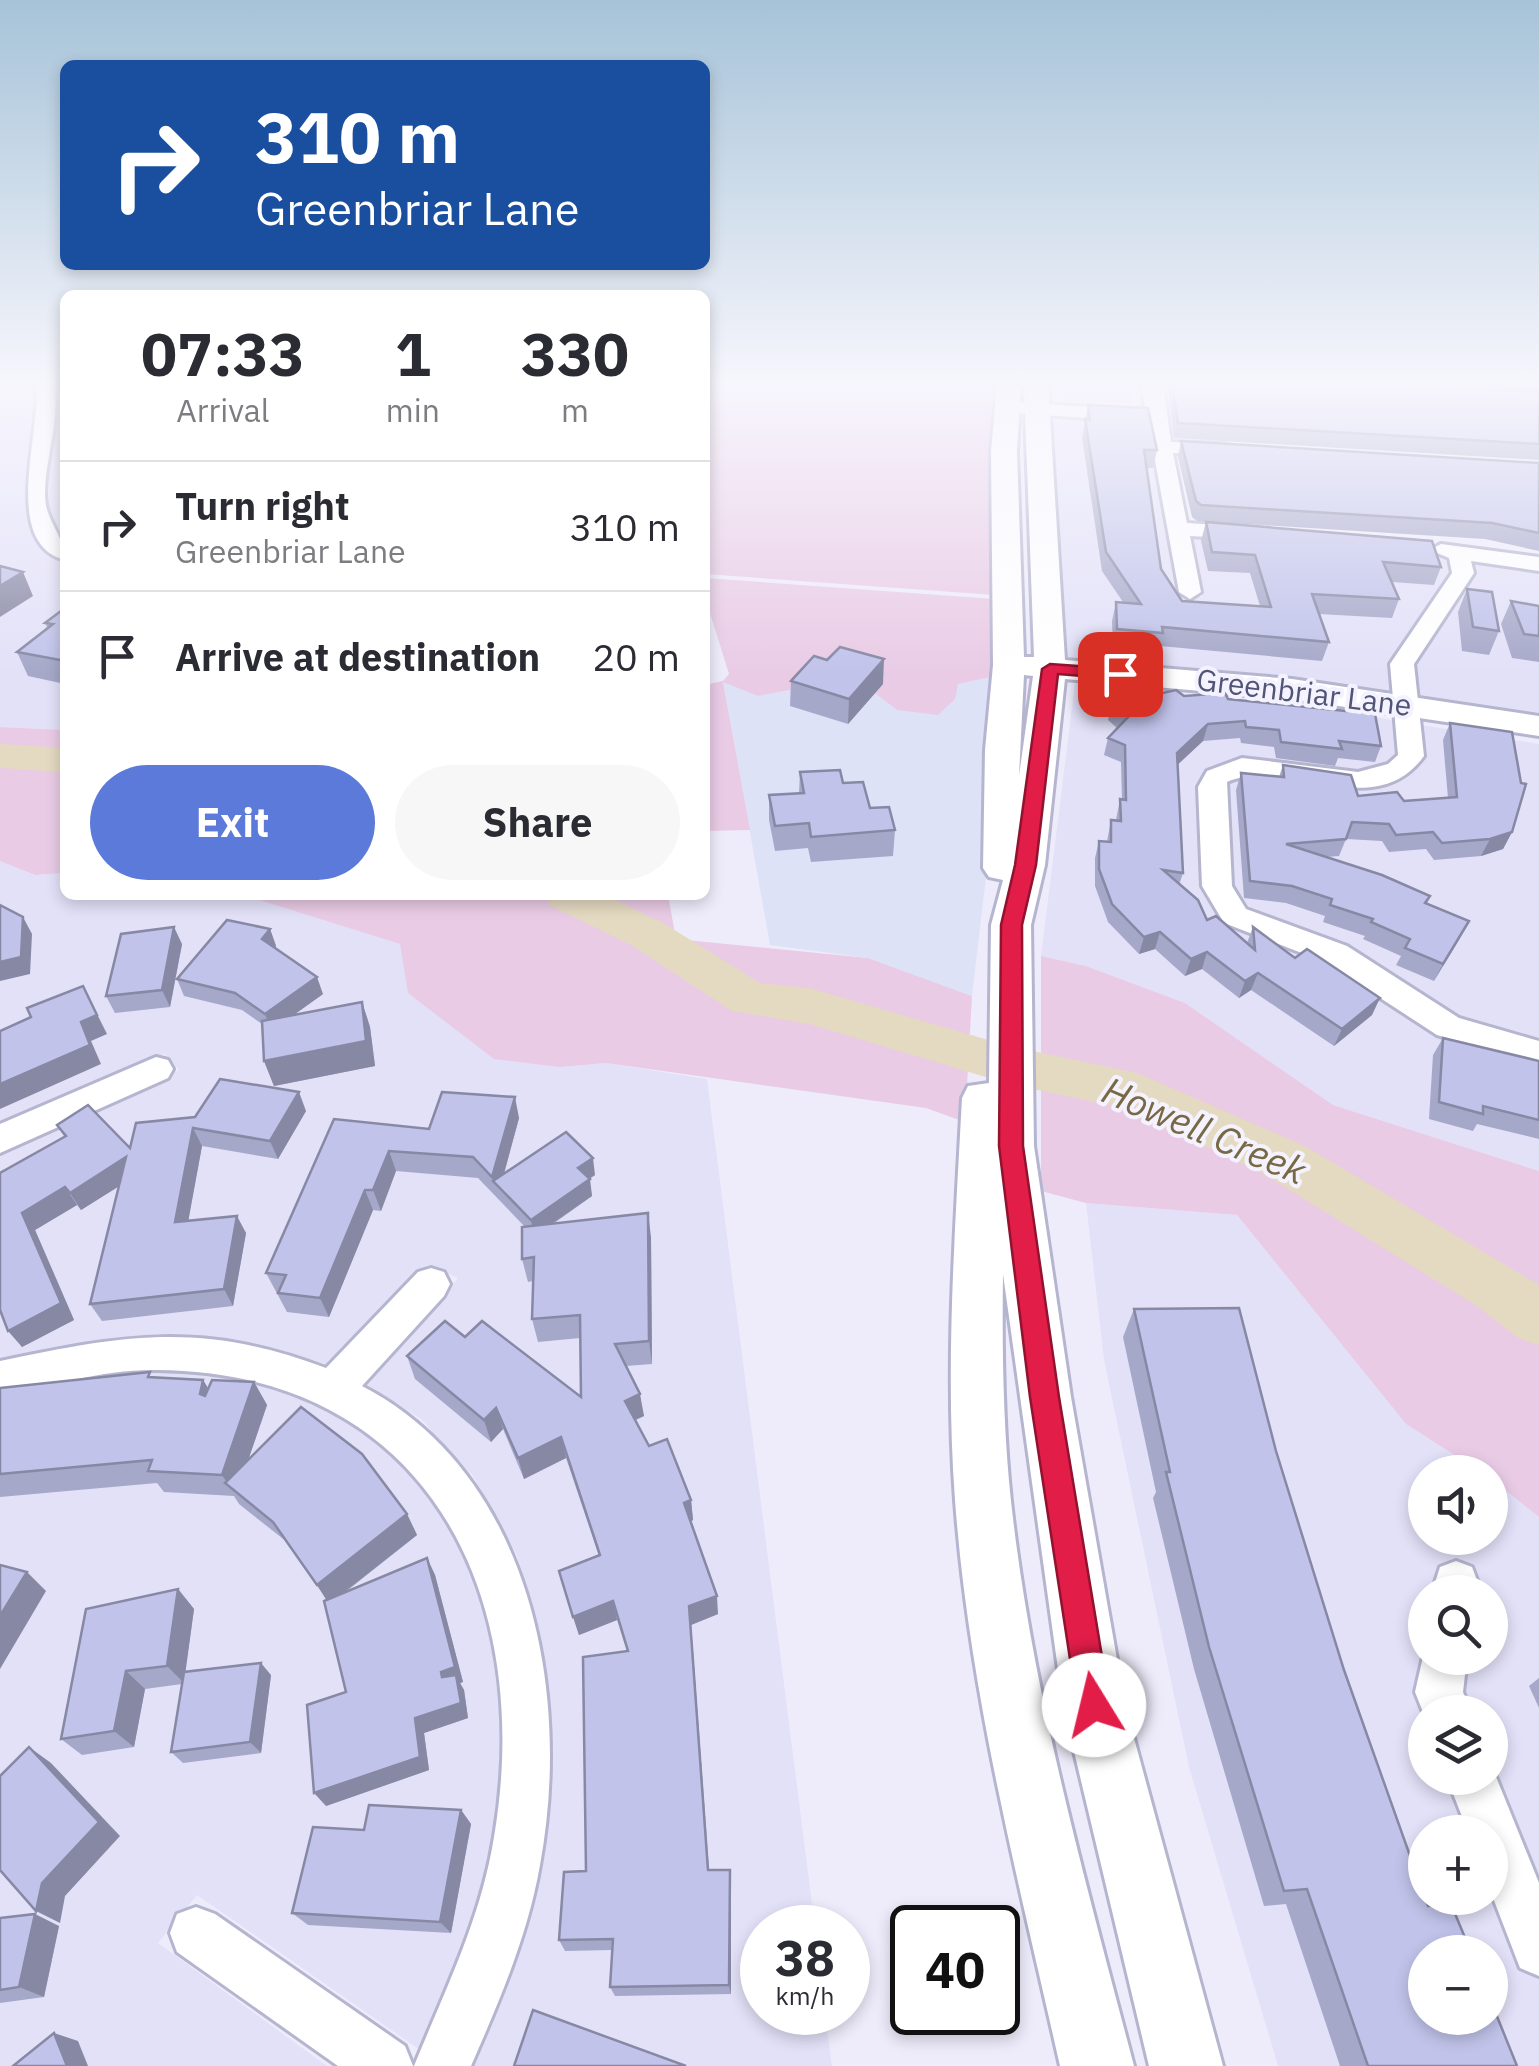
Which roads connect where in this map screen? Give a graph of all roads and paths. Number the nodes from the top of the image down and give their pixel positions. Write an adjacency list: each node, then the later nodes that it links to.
1 (26, 480): 8 (street)
2 (1005, 480): 12 (street)
3 (1031, 480): 13 (street)
4 (1170, 480): 5 (street)
5 (1178, 530): 6 (street); 11 (street)
6 (1267, 534)
7 (1420, 548): 9 (street)
8 (60, 550)
9 (1458, 551): 10 (street); 14 (street)
10 (1539, 564)
11 (1190, 592)
12 (1009, 665): 13 (street, Greenbriar Lane); 16 (street)
13 (1050, 669): 14 (street, Greenbriar Lane); 16 (street)
14 (1403, 704): 15 (street, Greenbriar Lane); 17 (street)
15 (1539, 726)
16 (999, 984): 18 (street)
17 (1539, 1053)
18 (998, 1065): 29 (street); 30 (street)
19 (156, 1069): 20 (street)
20 (0, 1139)
21 (432, 1284): 23 (street)
22 (0, 1380): 23 (street)
23 (335, 1387): 28 (street)
24 (1479, 1795): 26 (street)
25 (196, 1932): 27 (street)
26 (1539, 1949)
27 (385, 2066)
28 (442, 2066)
29 (1097, 2066)
30 (1186, 2066)

